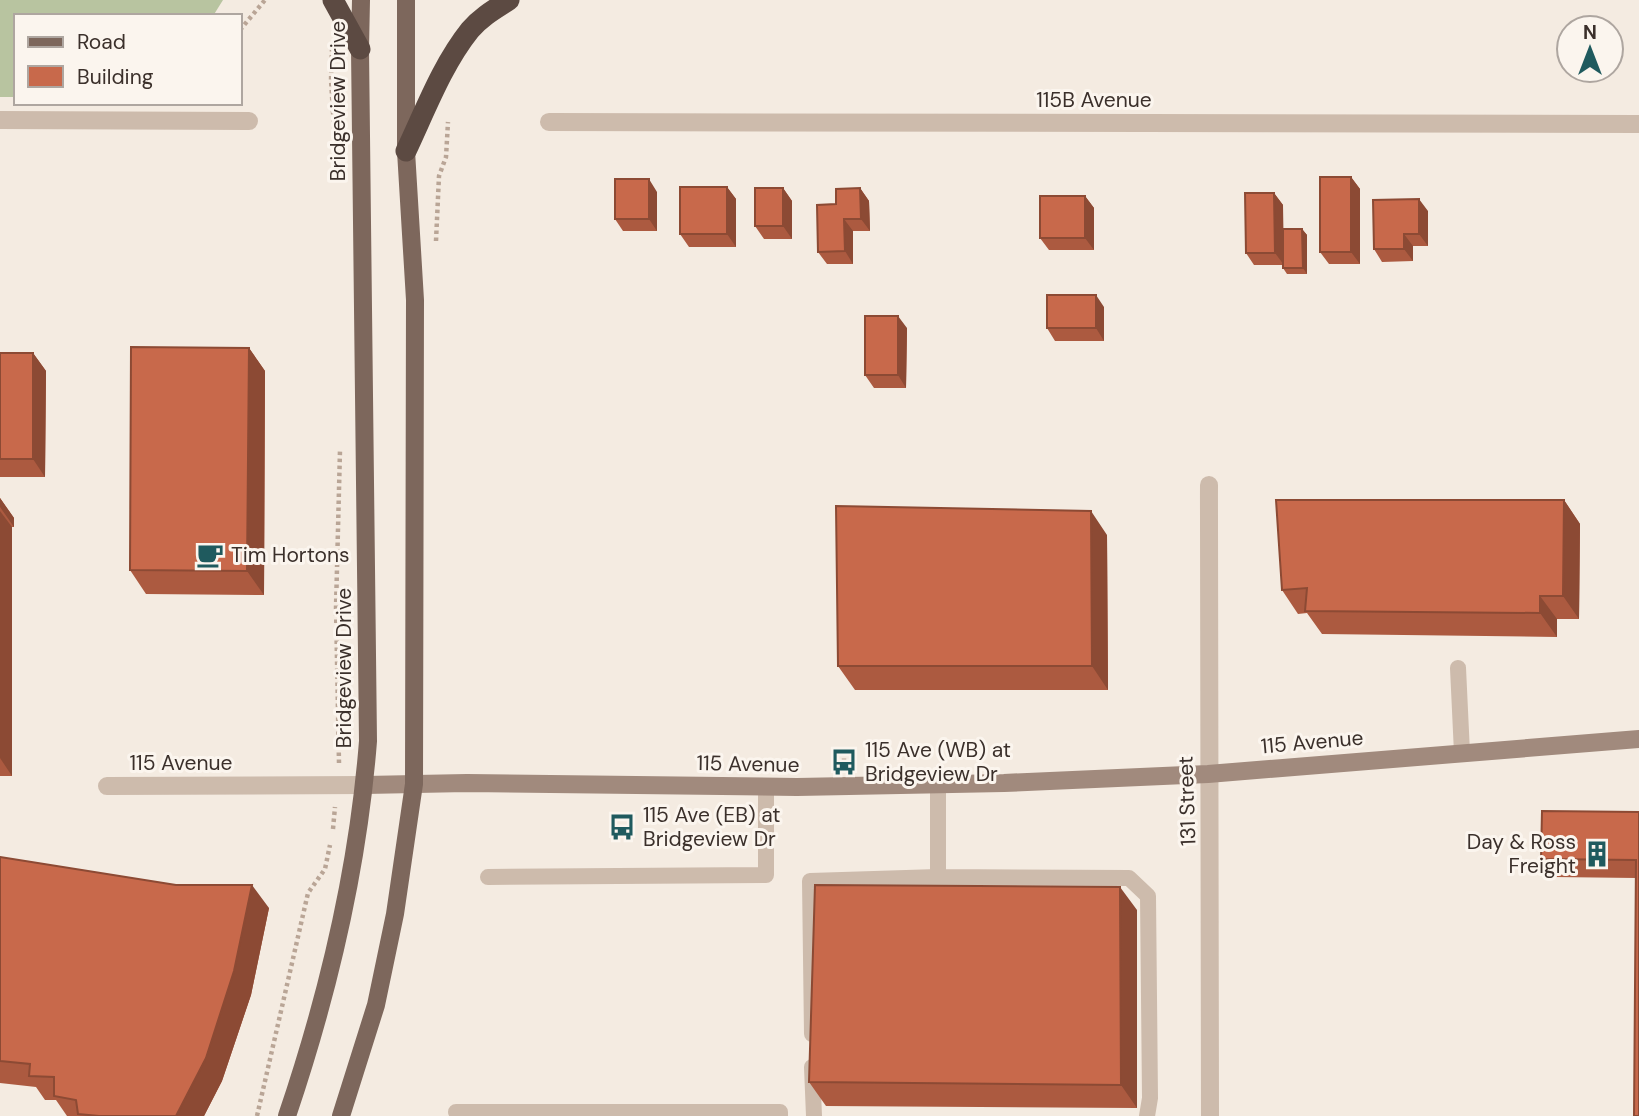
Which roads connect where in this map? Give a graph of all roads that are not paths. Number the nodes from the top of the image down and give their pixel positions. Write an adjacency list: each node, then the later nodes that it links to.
1 (333, 0): 5 (highway)
2 (361, 0): 5 (main road, Bridgeview Drive)
3 (406, 0): 10 (main road)
4 (509, 0): 10 (highway)
5 (360, 49): 18 (main road, Bridgeview Drive)
6 (0, 120): 7 (street)
7 (249, 121)
8 (549, 122): 9 (street, 115B Avenue)
9 (1639, 124)
10 (406, 151): 16 (main road)
11 (1209, 485): 15 (street, 131 Street)
12 (1458, 668): 14 (lane)
13 (1639, 739): 14 (street, 115 Avenue)
14 (1462, 753): 15 (street, 115 Avenue)
15 (1208, 774): 17 (street, 115 Avenue); 29 (street, 131 Street)
16 (414, 784): 18 (street, 115 Avenue); 20 (street, 115 Avenue); 25 (main road)
17 (938, 784): 20 (street, 115 Avenue); 22 (lane)
18 (365, 785): 19 (street, 115 Avenue); 24 (main road, Bridgeview Drive)
19 (107, 786)
20 (766, 787): 21 (lane)
21 (488, 877)
22 (938, 877): 27 (lane); 28 (lane)
23 (456, 1112): 26 (lane)
24 (287, 1116)
25 (341, 1116)
26 (780, 1116)
27 (814, 1116)
28 (1147, 1116)
29 (1210, 1116)

